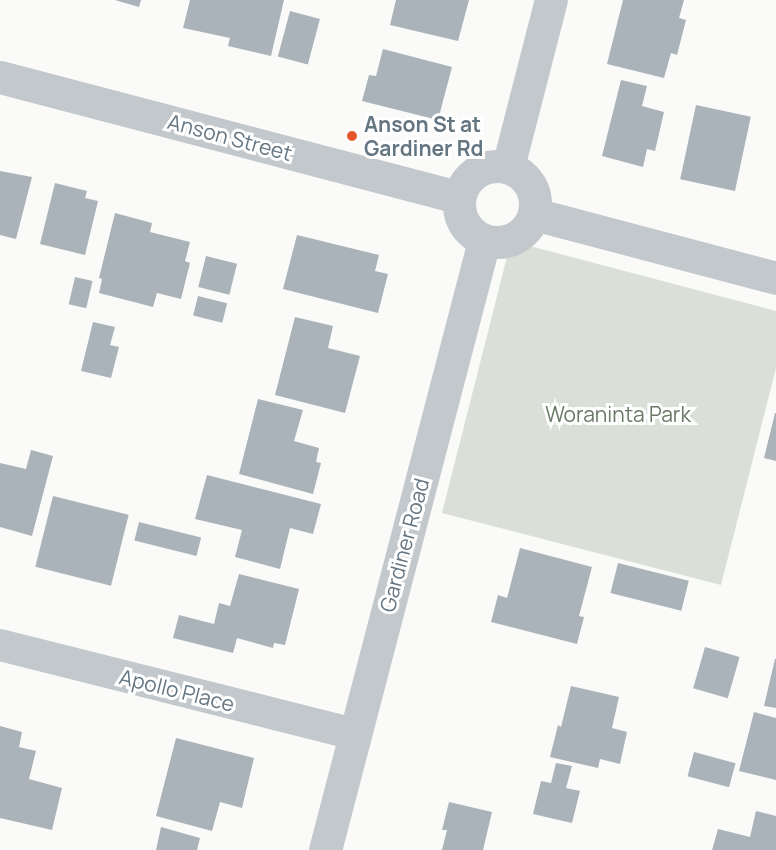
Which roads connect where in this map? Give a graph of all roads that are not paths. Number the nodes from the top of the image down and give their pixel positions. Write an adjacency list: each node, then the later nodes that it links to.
1 (551, 0): 3 (street)
2 (0, 77): 4 (street, Anson Street)
3 (508, 168): 4 (street); 5 (street)
4 (459, 197): 6 (street)
5 (534, 214): 6 (street); 7 (street)
6 (484, 241): 9 (street, Gardiner Road)
7 (776, 278)
8 (0, 645): 9 (street, Apollo Place)
9 (355, 734): 10 (street, Gardiner Road)
10 (325, 850)

